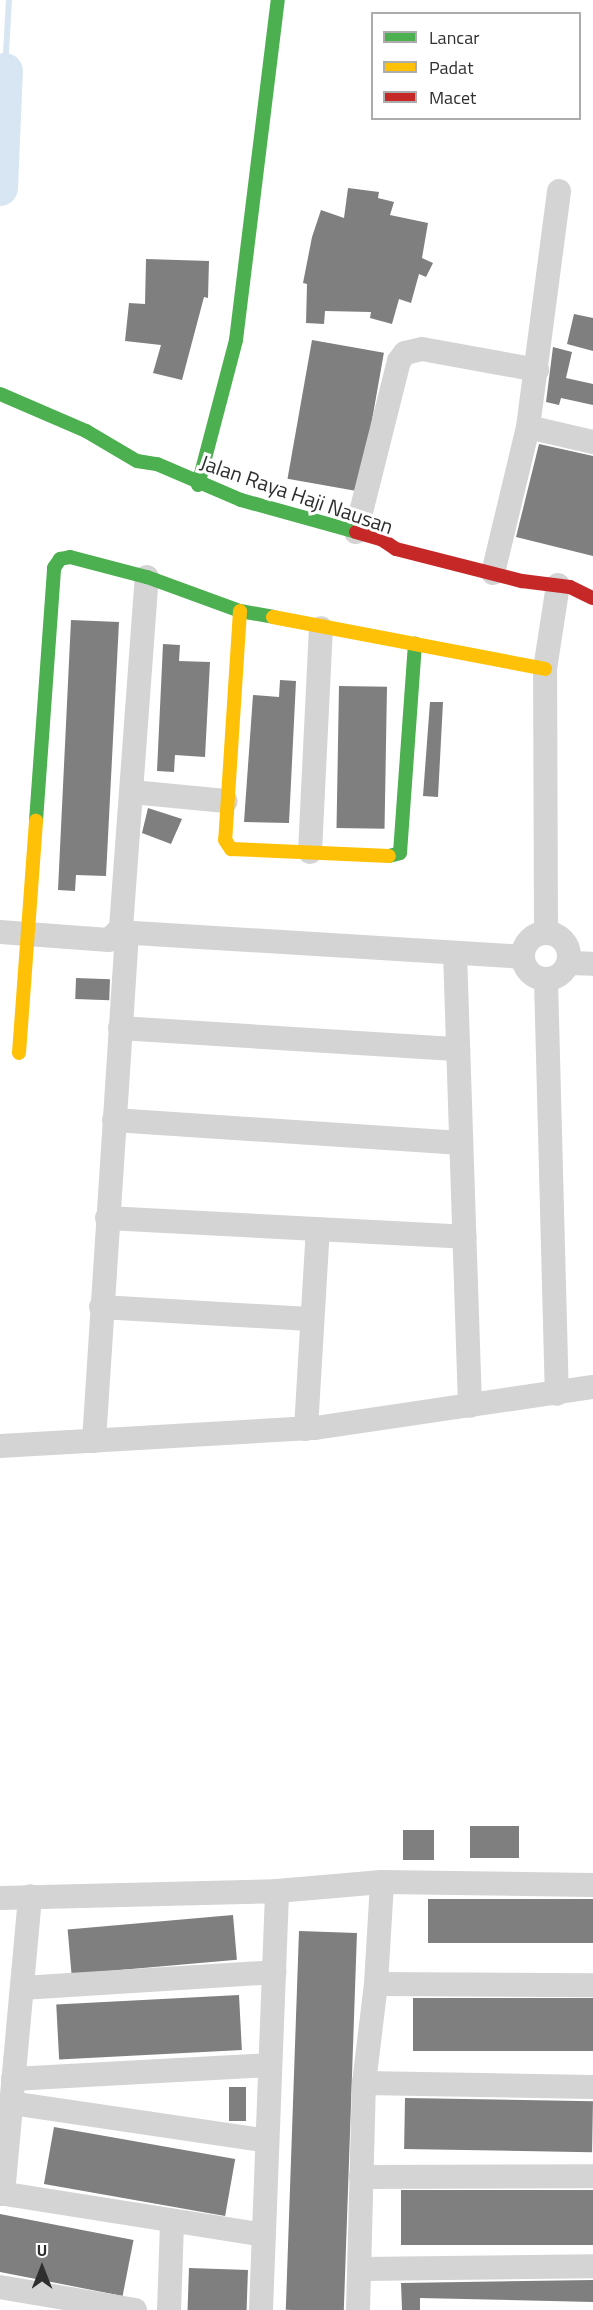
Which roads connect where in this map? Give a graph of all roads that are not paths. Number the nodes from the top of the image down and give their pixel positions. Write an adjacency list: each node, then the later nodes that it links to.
1 (278, 0): 7 (street)
2 (559, 191): 3 (street)
3 (537, 370): 5 (street); 8 (street)
4 (0, 394): 7 (street, Jalan Raya Haji Nausan)
5 (528, 427): 6 (street); 9 (street)
6 (593, 442)
7 (198, 484): 8 (street, Jalan Raya Haji Nausan)
8 (356, 532): 9 (street, Jalan Raya Haji Nausan)
9 (493, 573): 11 (street, Jalan Raya Haji Nausan)
10 (147, 577): 13 (street); 17 (street); 23 (street)
11 (558, 585): 12 (street, Jalan Raya Haji Nausan); 16 (street)
12 (593, 598)
13 (240, 611): 14 (street); 18 (street)
14 (321, 628): 15 (street); 19 (street)
15 (415, 644): 16 (street); 19 (street)
16 (545, 669): 22 (street)
17 (132, 792): 18 (street); 21 (street)
18 (226, 801): 19 (street)
19 (310, 852)
20 (0, 932): 23 (street)
21 (122, 932): 23 (street); 24 (street); 29 (street)
22 (546, 933): 25 (street); 26 (street)
23 (28, 934): 31 (street)
24 (455, 953): 25 (street); 30 (street)
25 (522, 957): 28 (street)
26 (569, 963): 27 (street); 28 (street)
27 (593, 964)
28 (546, 980): 40 (street)
29 (120, 1028): 30 (street); 32 (street)
30 (458, 1049): 33 (street)
31 (19, 1053)
32 (114, 1120): 33 (street); 34 (street)
33 (461, 1143): 36 (street)
34 (107, 1218): 35 (street); 37 (street)
35 (318, 1229): 36 (street); 38 (street)
36 (464, 1237): 41 (street)
37 (101, 1307): 38 (street); 43 (street)
38 (310, 1319): 42 (street)
39 (593, 1387): 40 (street)
40 (557, 1394): 41 (street)
41 (470, 1406): 42 (street)
42 (306, 1429): 43 (street)
43 (93, 1441): 44 (street)
44 (0, 1446)
45 (382, 1882): 46 (street); 47 (street); 51 (street)
46 (593, 1885)
47 (277, 1891): 48 (street); 50 (street)
48 (30, 1896): 49 (street); 53 (street)
49 (0, 1898)
50 (274, 1972): 53 (street); 54 (street)
51 (376, 1984): 52 (street); 56 (street)
52 (593, 1986)
53 (22, 1988): 55 (street)
54 (270, 2065): 55 (street); 59 (street)
55 (13, 2079): 58 (street)
56 (364, 2083): 57 (street); 61 (street)
57 (593, 2087)
58 (11, 2103): 59 (street); 62 (street)
59 (267, 2141): 64 (street)
60 (593, 2176): 61 (street)
61 (362, 2177): 66 (street)
62 (1, 2193): 63 (street)
63 (172, 2222): 64 (street); 69 (street)
64 (264, 2235): 70 (street)
65 (593, 2266): 66 (street)
66 (360, 2269): 71 (street)
67 (0, 2287): 68 (street)
68 (135, 2310)
69 (169, 2310)
70 (261, 2310)
71 (358, 2310)

